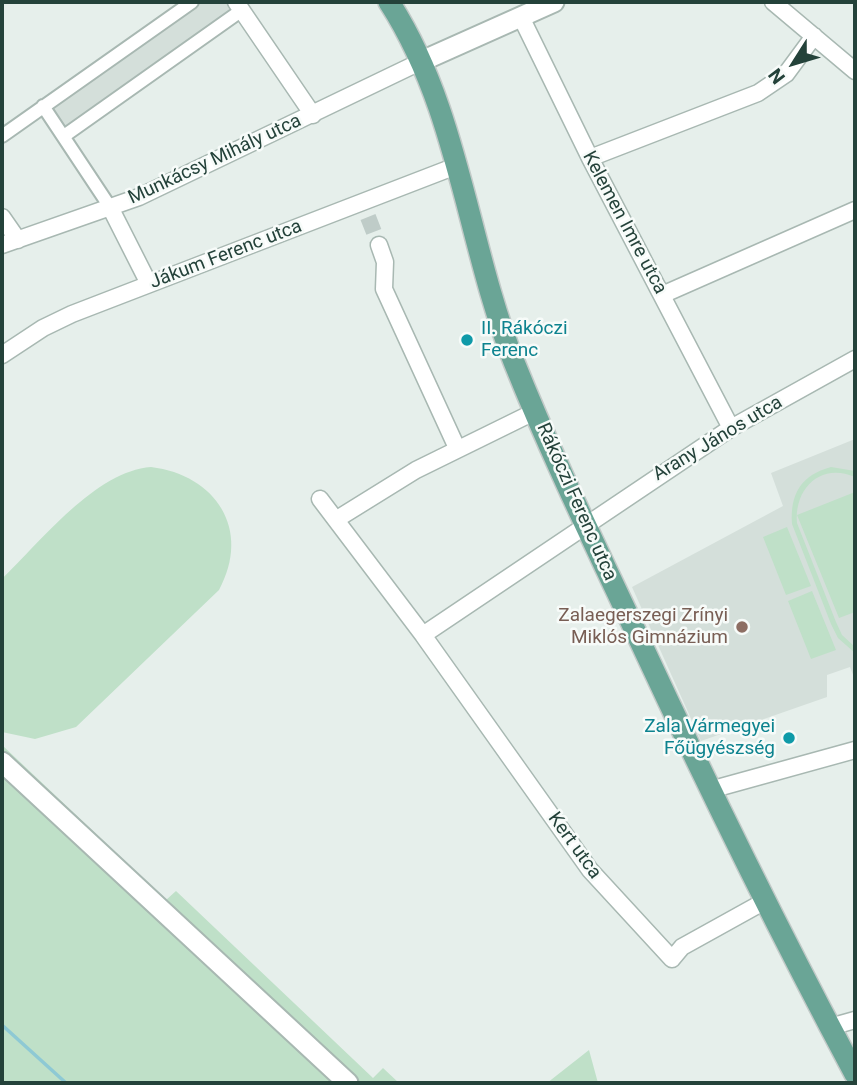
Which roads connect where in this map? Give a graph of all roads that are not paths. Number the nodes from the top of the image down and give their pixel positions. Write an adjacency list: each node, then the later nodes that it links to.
1 (192, 2): 10 (street)
2 (389, 2): 8 (main road, Rákóczi Ferenc utca)
3 (554, 2): 6 (street)
4 (773, 2): 7 (street)
5 (244, 4): 11 (street); 13 (street)
6 (521, 17): 8 (street); 14 (street, Kelemen Imre utca)
7 (813, 39): 9 (street); 14 (street)
8 (422, 61): 11 (street, Munkácsy Mihály utca); 15 (main road, Rákóczi Ferenc utca)
9 (855, 71)
10 (44, 106): 12 (street); 13 (street)
11 (313, 115): 16 (street, Munkácsy Mihály utca)
12 (2, 136)
13 (64, 136): 16 (street)
14 (590, 158): 23 (street, Kelemen Imre utca)
15 (456, 166): 22 (street, Jákum Ferenc utca); 26 (main road, Rákóczi Ferenc utca)
16 (110, 207): 19 (street, Munkácsy Mihály utca); 22 (street)
17 (855, 210): 23 (street)
18 (2, 216): 19 (street)
19 (18, 240): 21 (street, Munkácsy Mihály utca)
20 (379, 245): 28 (street)
21 (2, 246)
22 (149, 284): 24 (street, Jákum Ferenc utca)
23 (662, 295): 27 (street, Kelemen Imre utca)
24 (2, 355)
25 (855, 359): 27 (street, Arany János utca)
26 (536, 411): 28 (street); 31 (main road, Rákóczi Ferenc utca)
27 (731, 428): 31 (street, Arany János utca)
28 (457, 448): 30 (street)
29 (320, 499): 30 (street, Kert utca)
30 (337, 519): 32 (street, Kert utca)
31 (586, 526): 32 (street); 35 (main road, Rákóczi Ferenc utca)
32 (423, 635): 36 (street, Kert utca)
33 (855, 750): 35 (street)
34 (2, 762): 40 (street)
35 (709, 790): 36 (main road, Rákóczi Ferenc utca)
36 (765, 901): 38 (main road, Rákóczi Ferenc utca)
37 (855, 1020): 38 (street)
38 (830, 1027): 39 (main road, Rákóczi Ferenc utca)
39 (855, 1074)
40 (348, 1083)

